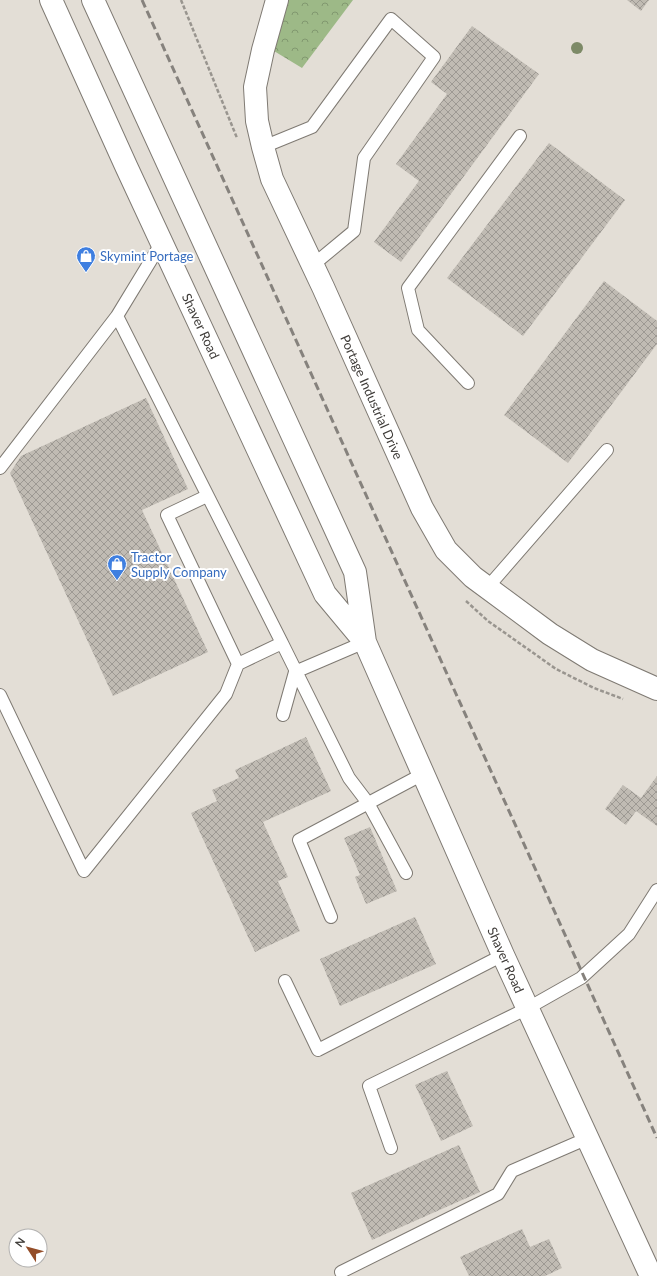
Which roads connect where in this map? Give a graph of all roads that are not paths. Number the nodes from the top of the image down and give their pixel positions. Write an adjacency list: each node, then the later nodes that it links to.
1 (51, 0): 6 (main road, Shaver Road)
2 (93, 0): 14 (main road, Shaver Road)
3 (277, 0): 5 (main road, Portage Industrial Drive)
4 (520, 136): 9 (lane)
5 (262, 147): 7 (main road, Portage Industrial Drive); 7 (lane)
6 (162, 242): 8 (lane); 14 (main road, Shaver Road)
7 (313, 265): 13 (main road, Portage Industrial Drive)
8 (117, 316): 11 (lane); 12 (lane)
9 (468, 383)
10 (607, 450): 13 (lane)
11 (0, 468)
12 (208, 496): 15 (lane); 16 (lane)
13 (488, 588): 18 (main road, Portage Industrial Drive)
14 (365, 642): 17 (lane); 21 (main road, Shaver Road)
15 (282, 643): 16 (lane); 17 (lane)
16 (238, 664): 19 (lane)
17 (295, 672): 20 (lane); 22 (lane)
18 (657, 689)
19 (0, 695)
20 (283, 715)
21 (423, 774): 22 (lane); 26 (main road, Shaver Road)
22 (368, 803): 23 (lane); 25 (lane)
23 (406, 872)
24 (657, 890): 28 (lane)
25 (331, 917)
26 (503, 955): 27 (lane); 28 (main road, Shaver Road)
27 (285, 981)
28 (528, 1008): 29 (main road, Shaver Road); 30 (lane)
29 (588, 1138): 31 (lane); 32 (main road, Shaver Road)
30 (391, 1148)
31 (341, 1272)
32 (651, 1276)

